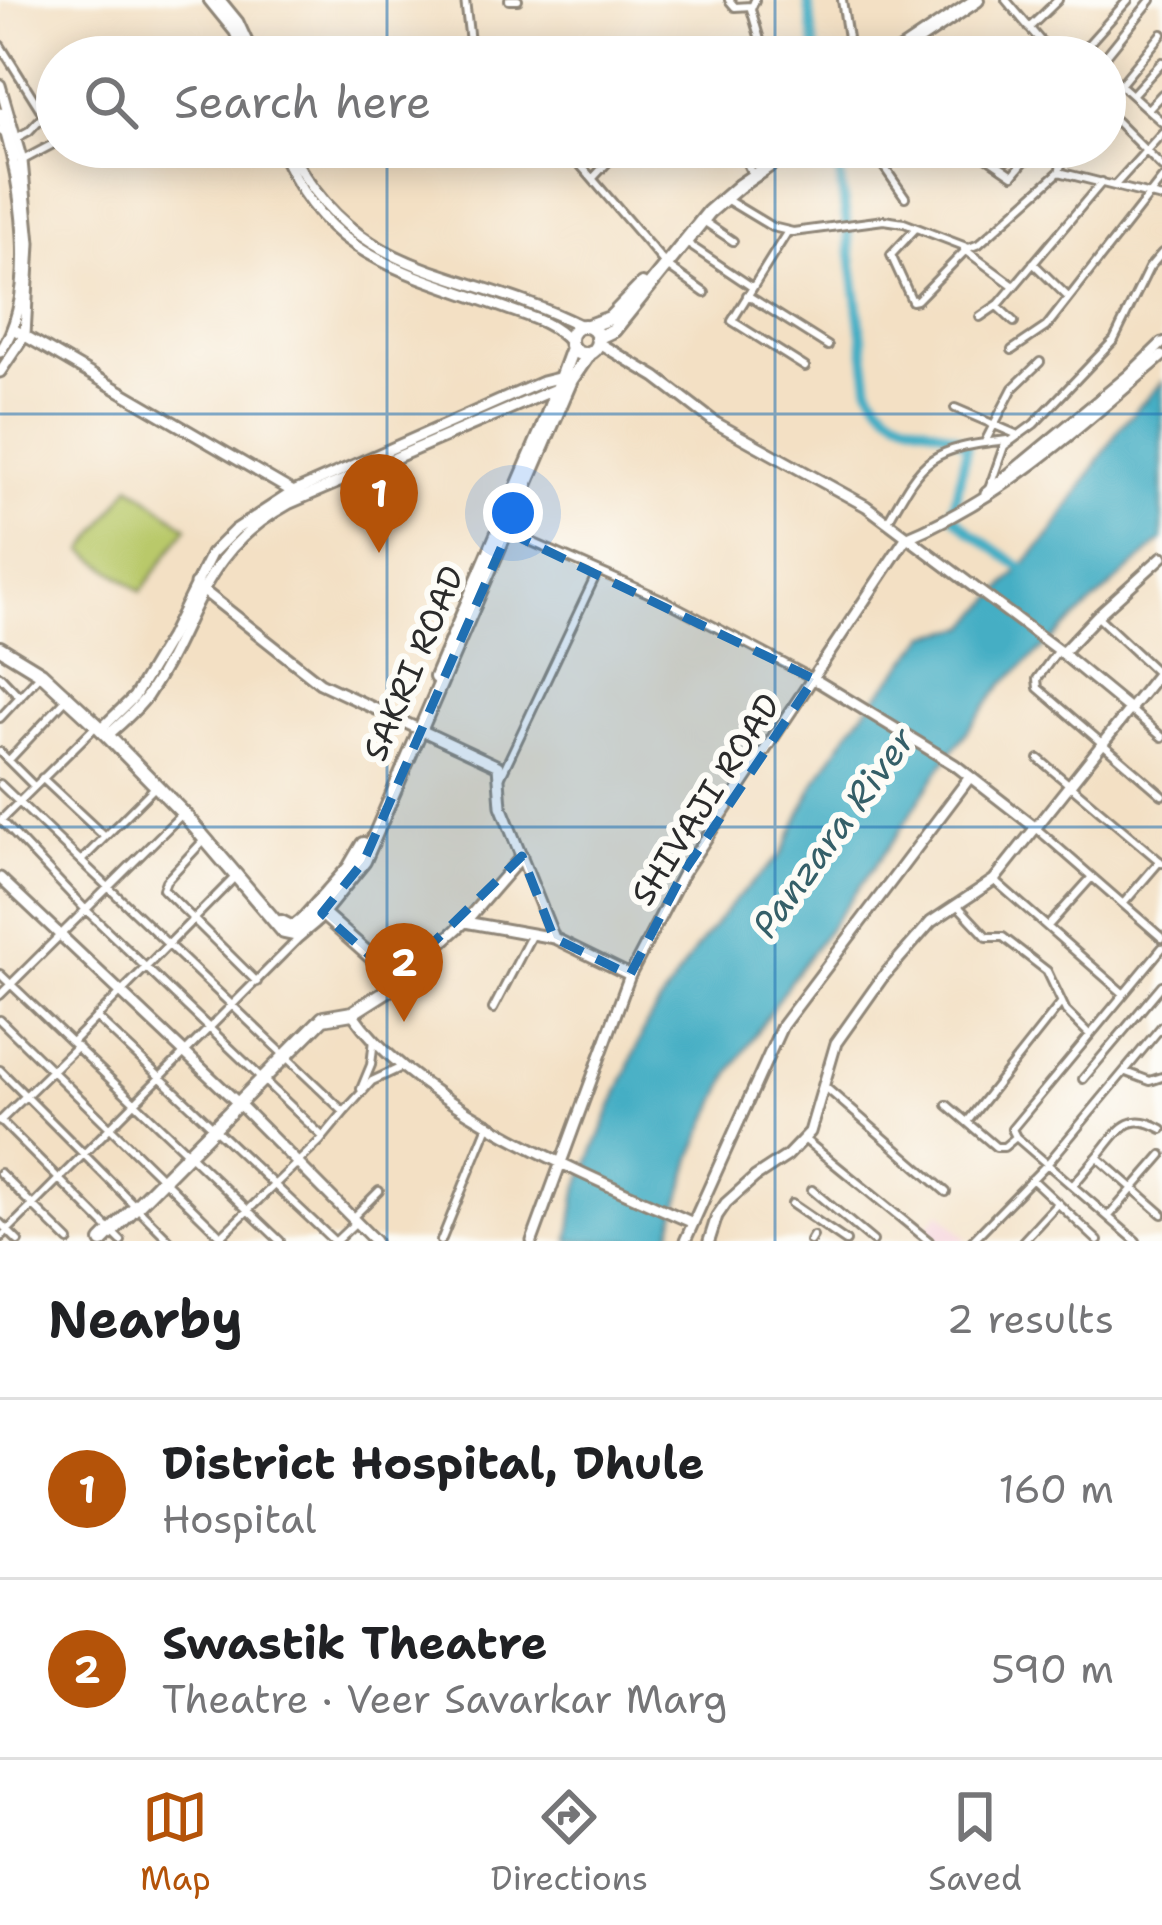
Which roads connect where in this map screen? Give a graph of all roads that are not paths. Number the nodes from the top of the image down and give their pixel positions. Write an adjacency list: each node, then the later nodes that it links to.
1 (209, 0): 13 (street)
2 (220, 0): 13 (street)
3 (465, 0): 17 (street)
4 (728, 0): 12 (street)
5 (842, 0): 19 (street)
6 (977, 0): 20 (main road)
7 (989, 0): 21 (main road)
8 (1006, 0): 14 (street)
9 (1058, 0): 14 (street)
10 (1128, 0): 23 (street)
11 (1151, 0): 24 (street)
12 (753, 3): 18 (street)
13 (235, 24): 16 (street)
14 (1028, 28): 22 (street)
15 (1162, 34): 27 (street)
16 (240, 36)
17 (469, 36)
18 (761, 36)
19 (848, 36)
20 (923, 36)
21 (936, 36)
22 (1035, 36)
23 (1096, 36)
24 (1122, 36)
25 (0, 45): 32 (street)
26 (1162, 62): 31 (street)
27 (1126, 78)
28 (0, 85): 39 (street)
29 (1126, 90): 31 (street)
30 (1162, 94): 33 (street)
31 (1132, 96): 33 (street)
32 (36, 102)
33 (1148, 110): 35 (street)
34 (0, 113): 39 (street)
35 (1162, 122)
36 (36, 124): 39 (street)
37 (1126, 131): 40 (street)
38 (1162, 133): 40 (street)
39 (8, 134): 42 (street); 79 (street)
40 (1146, 151): 43 (street); 57 (street)
41 (36, 152): 42 (street)
42 (22, 161): 79 (street)
43 (1162, 166)
44 (296, 168): 82 (street)
45 (298, 168): 80 (street)
46 (584, 168): 54 (street)
47 (602, 168): 54 (street)
48 (750, 168): 53 (street)
49 (766, 168): 53 (main road)
50 (884, 168): 59 (street)
51 (1060, 168): 52 (street)
52 (1059, 172): 56 (street); 67 (street)
53 (754, 176): 60 (main road)
54 (593, 178): 69 (street)
55 (1162, 179): 58 (street)
56 (1102, 182): 57 (street); 70 (street)
57 (1114, 185): 58 (street)
58 (1150, 194): 61 (street); 74 (street)
59 (904, 197)
60 (724, 198): 62 (main road); 64 (street)
61 (1162, 198)
62 (702, 220): 65 (main road); 66 (street)
63 (916, 228): 64 (street); 67 (street); 67 (street)
64 (788, 231): 72 (street)
65 (684, 241): 69 (main road); 72 (street)
66 (733, 241)
67 (963, 248): 71 (street)
68 (1162, 253): 93 (street)
69 (667, 263): 73 (street); 80 (main road)
70 (1033, 263): 71 (street); 74 (street)
71 (1014, 286): 75 (street)
72 (750, 291): 83 (street); 88 (street)
73 (704, 293)
74 (1068, 297): 84 (street)
75 (997, 306): 76 (street); 77 (street)
76 (980, 317)
77 (1014, 322)
78 (0, 327): 79 (street)
79 (17, 334): 85 (street); 89 (street); 95 (street)
80 (591, 337): 82 (main road); 82 (main road); 97 (street); 98 (main road)
81 (1162, 343): 96 (street)
82 (571, 345): 90 (main road)
83 (829, 346)
84 (1012, 350)
85 (0, 352)
86 (1162, 356): 96 (street)
87 (1040, 362): 92 (street)
88 (806, 367)
89 (0, 372)
90 (561, 383): 95 (street); 98 (main road)
91 (955, 408): 92 (street)
92 (993, 423): 93 (street); 94 (street)
93 (1014, 437): 94 (street); 96 (street)
94 (983, 443): 97 (street)
95 (298, 495): 102 (street)
96 (981, 496): 99 (street)
97 (887, 522): 99 (street)
98 (504, 530): 101 (street); 114 (main road)
99 (906, 538): 105 (street); 109 (street, SHIVAJI ROAD)
100 (1162, 557): 103 (street)
101 (597, 571): 109 (street); 121 (street)
102 (198, 587): 114 (street); 115 (street)
103 (1097, 616): 105 (street); 107 (street)
104 (0, 648): 106 (main road)
105 (1058, 650): 112 (street); 117 (street)
106 (41, 673): 110 (street); 111 (main road)
107 (1161, 673): 112 (street)
108 (0, 676): 110 (street)
109 (818, 682): 122 (street); 160 (street, SHIVAJI ROAD)
110 (20, 697): 113 (street)
111 (67, 698): 115 (main road); 120 (street)
112 (1132, 711): 116 (street); 117 (street)
113 (0, 718)
114 (418, 728): 121 (street); 146 (main road)
115 (101, 730): 123 (street); 127 (main road)
116 (1162, 737)
117 (1104, 744): 125 (street); 128 (street)
118 (0, 752): 120 (street)
119 (1039, 759): 125 (street)
120 (9, 760): 126 (street)
121 (501, 776): 135 (street)
122 (970, 777): 132 (street); 231 (street)
123 (43, 778): 126 (street); 133 (street)
124 (0, 784): 129 (street)
125 (1070, 784): 132 (street); 137 (street)
126 (34, 786): 129 (street)
127 (155, 786): 130 (main road); 133 (street)
128 (1162, 795)
129 (19, 802): 131 (street); 136 (street)
130 (182, 813): 134 (main road); 142 (street)
131 (0, 821): 145 (street)
132 (1036, 828): 139 (street); 141 (street)
133 (105, 837): 136 (street)
134 (205, 839): 138 (main road); 148 (street)
135 (522, 856): 149 (street); 154 (street)
136 (81, 861): 142 (street)
137 (1161, 861): 143 (street)
138 (237, 876): 147 (main road); 148 (street)
139 (1092, 877): 143 (street); 150 (street)
140 (0, 878): 152 (street)
141 (994, 880): 144 (street); 150 (street)
142 (108, 887): 145 (street); 156 (street)
143 (1124, 904): 155 (street)
144 (958, 906): 168 (street); 189 (street)
145 (86, 910): 152 (street); 158 (street)
146 (318, 910): 147 (main road); 151 (main road); 162 (main road)
147 (275, 918): 151 (main road)
148 (194, 920): 156 (street); 161 (street)
149 (465, 922): 153 (street); 162 (street)
150 (1048, 926): 166 (street)
151 (304, 932): 161 (street)
152 (61, 934): 163 (street); 165 (street)
153 (532, 934): 154 (street); 170 (street)
154 (554, 938): 160 (street)
155 (1162, 938)
156 (169, 946): 158 (street); 169 (street)
157 (1162, 948): 166 (street)
158 (146, 967): 165 (street); 174 (street)
159 (0, 974): 163 (street)
160 (630, 975): 209 (street, SHIVAJI ROAD)
161 (257, 982): 169 (street)
162 (398, 983): 171 (main road)
163 (11, 985): 167 (street); 178 (street)
164 (1162, 985): 186 (street)
165 (119, 993): 172 (street); 179 (street)
166 (1124, 994): 176 (street)
167 (0, 995)
168 (1061, 1003): 176 (street); 197 (street)
169 (233, 1006): 174 (street); 180 (street)
170 (493, 1009)
171 (352, 1013): 177 (street); 180 (main road)
172 (96, 1017): 178 (street); 187 (street)
173 (0, 1020): 183 (street)
174 (211, 1029): 179 (street); 188 (street)
175 (1161, 1029): 184 (street)
176 (1090, 1035): 203 (street)
177 (374, 1040): 181 (street); 190 (street)
178 (75, 1044): 183 (street); 192 (street)
179 (184, 1056): 187 (street); 193 (street)
180 (286, 1057): 188 (main road); 195 (street)
181 (405, 1066): 190 (street); 198 (street)
182 (0, 1070): 191 (street)
183 (52, 1070): 191 (street); 199 (street)
184 (1125, 1071): 185 (street); 211 (street)
185 (1162, 1077)
186 (1083, 1078)
187 (160, 1079): 192 (street); 201 (street)
188 (264, 1079): 193 (main road); 202 (street)
189 (823, 1085): 204 (street); 221 (street)
190 (360, 1093): 195 (street)
191 (26, 1096): 196 (street); 207 (street)
192 (136, 1104): 199 (street); 205 (street)
193 (239, 1104): 201 (main road); 210 (street)
194 (947, 1105): 197 (street)
195 (344, 1112): 202 (street)
196 (0, 1121): 215 (street)
197 (967, 1122): 203 (street)
198 (489, 1124): 209 (street); 247 (street)
199 (111, 1127): 207 (street); 213 (street)
200 (1162, 1129): 208 (street)
201 (213, 1130): 205 (main road); 217 (street)
202 (323, 1137): 210 (street)
203 (1016, 1137): 211 (street)
204 (804, 1139): 228 (street); 252 (street)
205 (188, 1155): 213 (main road); 226 (street)
206 (1162, 1155): 218 (street)
207 (83, 1156): 215 (street); 225 (street)
208 (1097, 1157): 216 (street); 218 (street)
209 (560, 1161): 231 (street); 248 (street, SHIVAJI ROAD)
210 (297, 1163): 217 (street); 230 (street)
211 (1048, 1163): 214 (street); 216 (street)
212 (0, 1173): 224 (street)
213 (164, 1179): 225 (main road); 237 (street)
214 (1032, 1179): 222 (street); 253 (street)
215 (59, 1180): 224 (street); 235 (street)
216 (1073, 1185): 229 (street)
217 (274, 1187): 226 (street); 245 (street)
218 (1133, 1188): 227 (street); 229 (street)
219 (812, 1190): 251 (street)
220 (379, 1191): 230 (street)
221 (946, 1192)
222 (1058, 1203): 236 (street); 239 (street)
223 (792, 1204): 238 (street)
224 (33, 1206): 233 (street); 242 (street)
225 (135, 1208): 235 (main road); 243 (street)
226 (248, 1211): 237 (street); 244 (street)
227 (1162, 1214)
228 (717, 1216): 231 (street); 250 (street)
229 (1108, 1216): 240 (street)
230 (354, 1220): 245 (street); 246 (street)
231 (691, 1222): 249 (street); 250 (street)
232 (0, 1223): 233 (street)
233 (8, 1231): 234 (street); 241 (street)
234 (0, 1238)
235 (111, 1238)
236 (1092, 1239)
237 (221, 1240)
238 (842, 1240)
239 (1024, 1240)
240 (1134, 1240)
241 (18, 1241)
242 (69, 1241)
243 (170, 1241)
244 (280, 1241)
245 (335, 1241)
246 (375, 1241)
247 (441, 1241)
248 (532, 1241)
249 (685, 1241)
250 (707, 1241)
251 (873, 1241)
252 (929, 1241)
253 (973, 1241)

